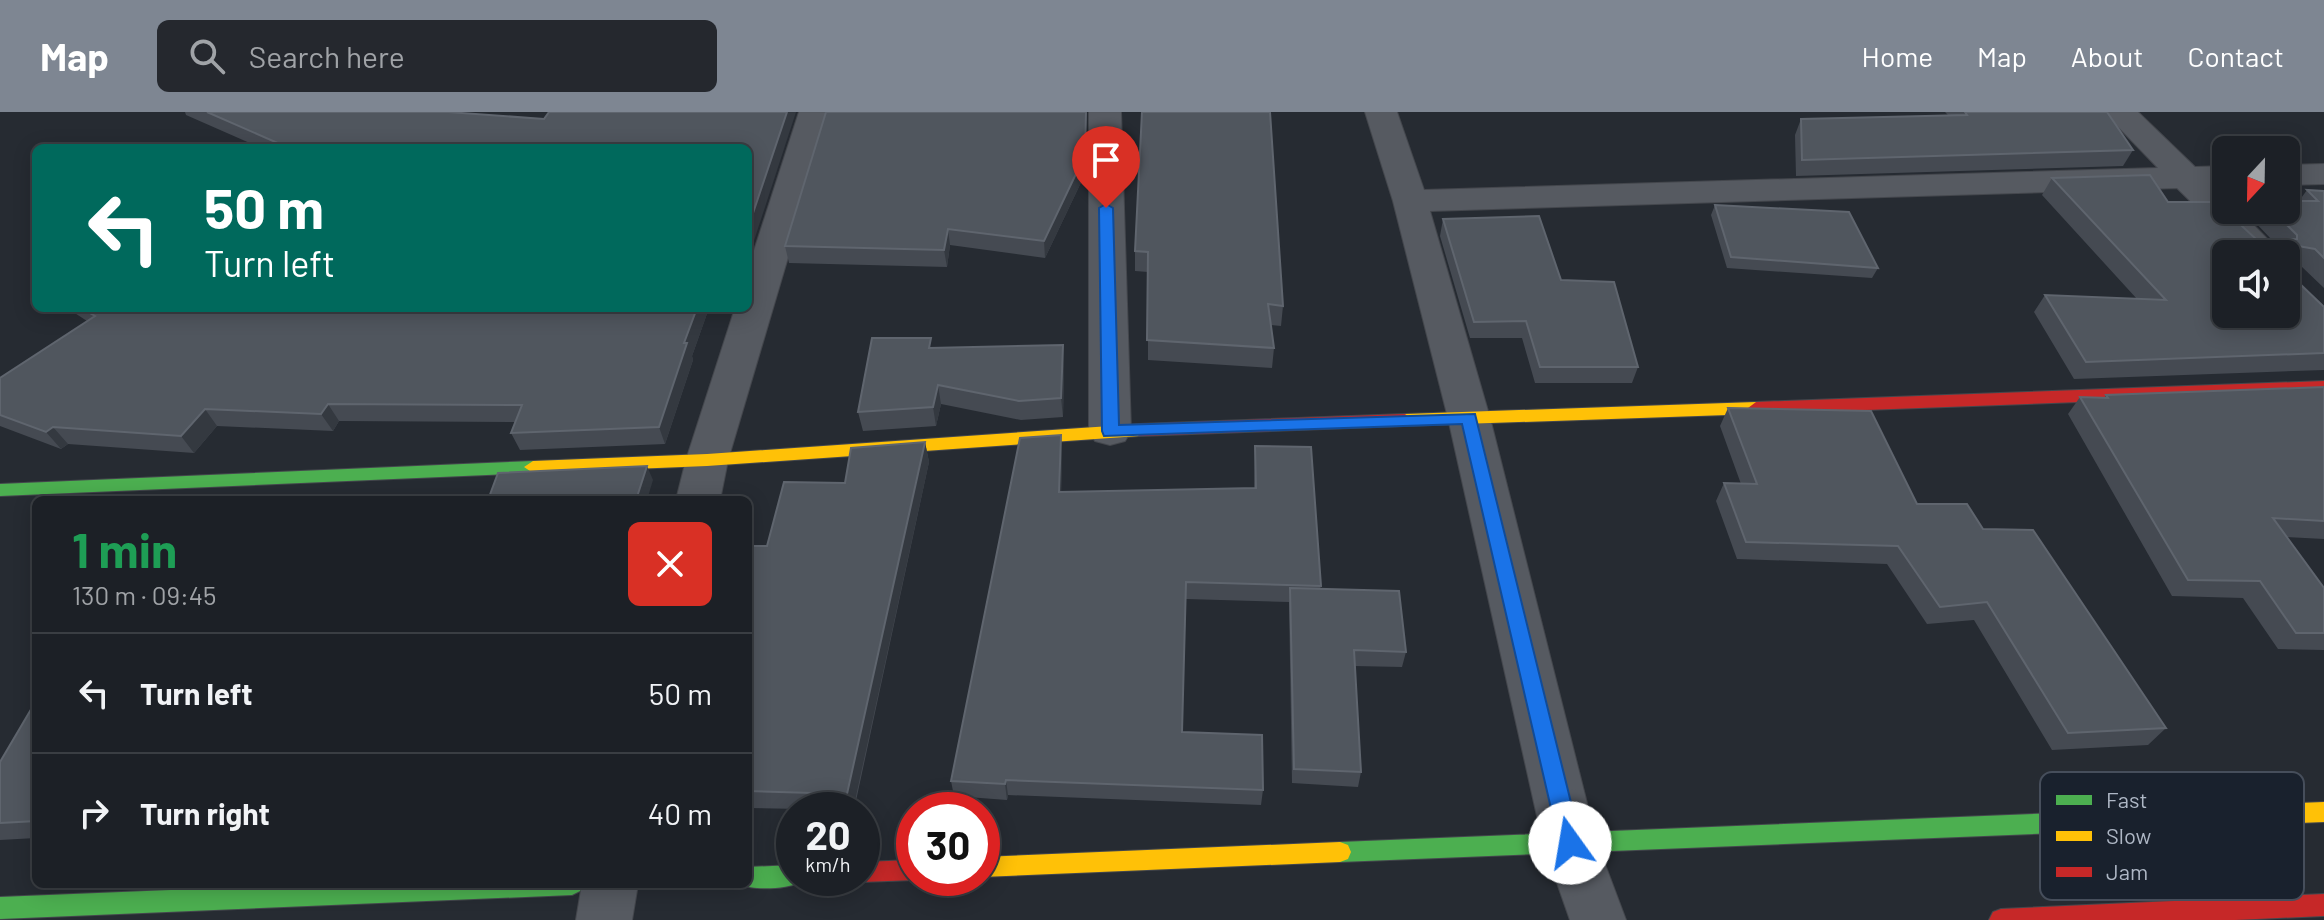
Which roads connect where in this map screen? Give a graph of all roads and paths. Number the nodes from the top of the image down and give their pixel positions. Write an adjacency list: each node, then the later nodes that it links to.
1 (815, 112): 14 (street)
2 (1105, 112): 13 (street)
3 (1381, 112): 9 (street)
4 (2120, 112): 8 (street)
5 (2324, 174): 6 (street)
6 (2300, 175)
7 (2212, 176): 8 (street)
8 (2185, 177): 9 (street); 10 (street)
9 (1410, 201): 12 (street)
10 (2250, 240)
11 (2324, 387): 12 (street)
12 (1469, 418): 13 (street); 20 (street)
13 (1110, 431): 14 (street)
14 (707, 460): 15 (street); 16 (street)
15 (0, 490)
16 (699, 496)
17 (2324, 812): 18 (street)
18 (2304, 813)
19 (2040, 824): 20 (street)
20 (1570, 843): 21 (street); 29 (street)
21 (1000, 866)
22 (776, 876): 23 (street)
23 (752, 877)
24 (477, 888): 27 (street)
25 (609, 888): 28 (street)
26 (2324, 905): 30 (street)
27 (0, 908)
28 (604, 920)
29 (1598, 920)
30 (2001, 920)

